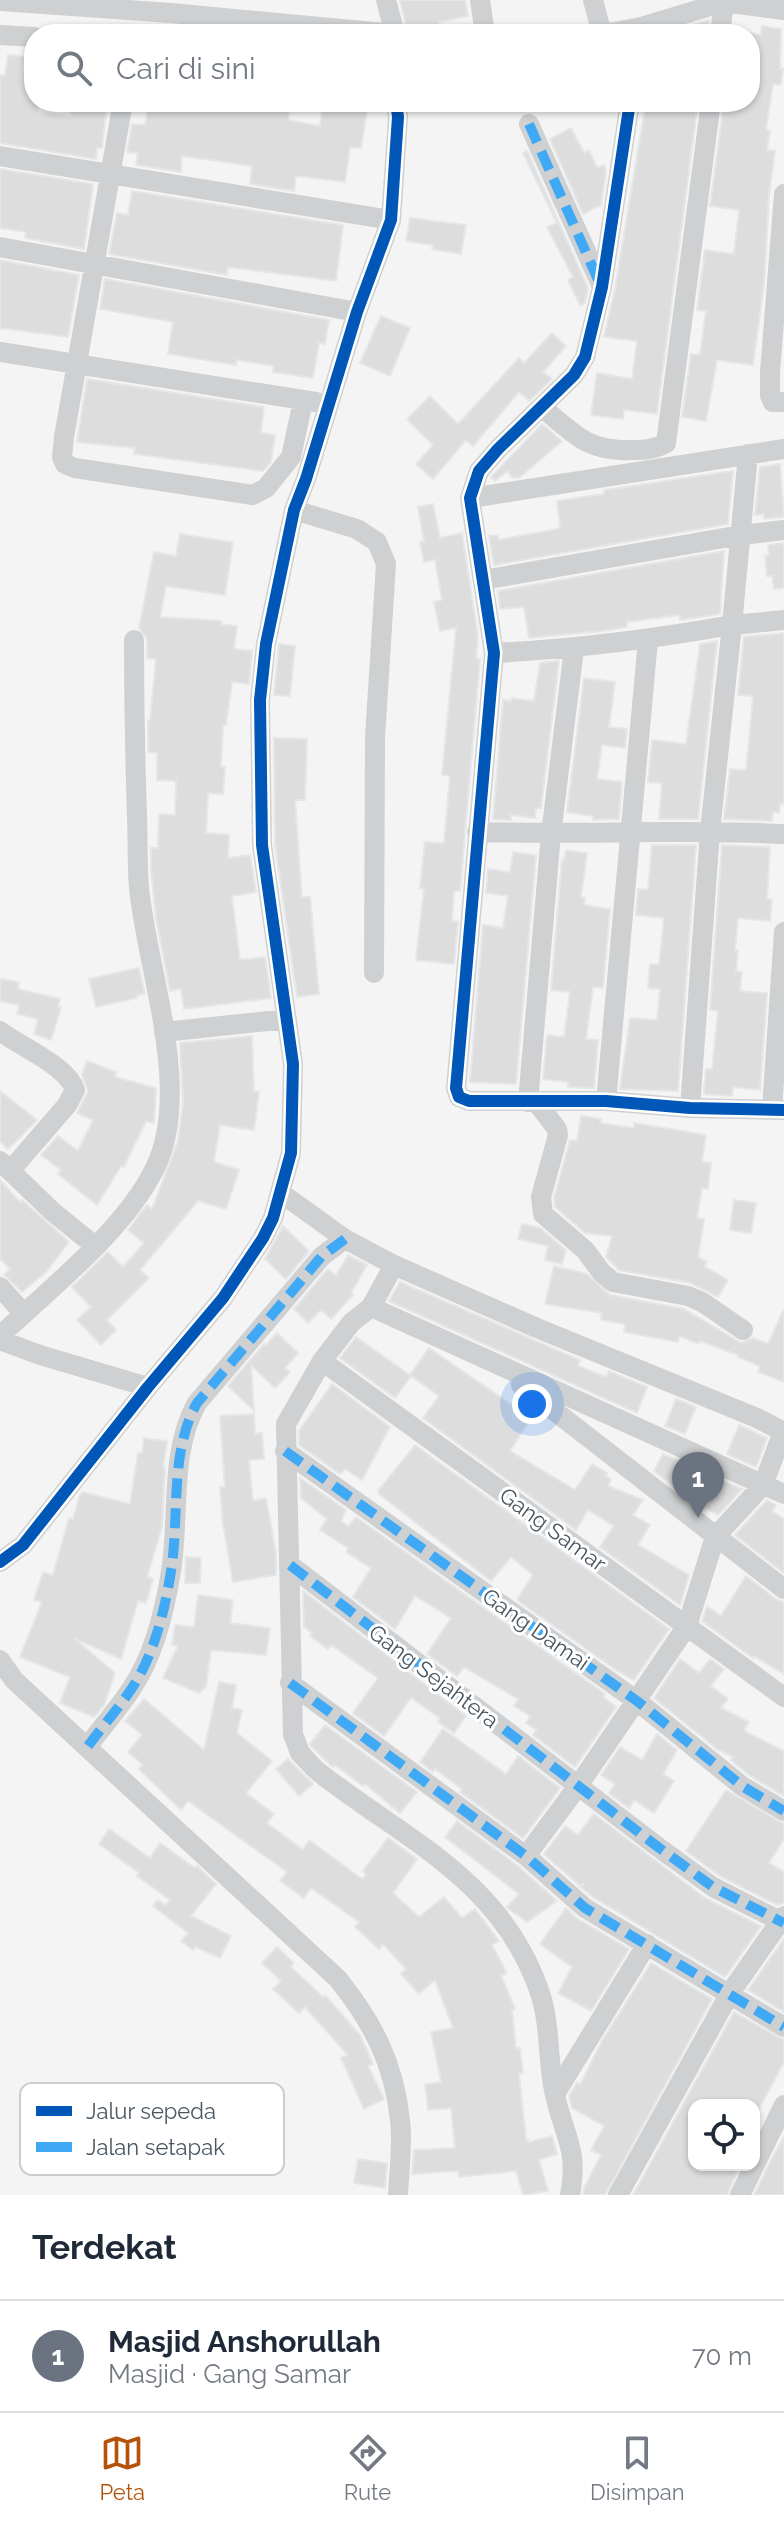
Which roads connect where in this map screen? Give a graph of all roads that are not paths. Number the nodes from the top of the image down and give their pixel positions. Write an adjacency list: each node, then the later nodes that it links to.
1 (266, 0): 10 (street)
2 (386, 0): 12 (street)
3 (480, 0): 13 (street)
4 (593, 0): 14 (street)
5 (0, 1): 8 (street)
6 (724, 2): 7 (street); 15 (street); 16 (street)
7 (750, 3): 9 (street)
8 (169, 6): 10 (street)
9 (784, 10)
10 (270, 22): 11 (street)
11 (291, 24)
12 (392, 24)
13 (484, 24)
14 (600, 24)
15 (660, 24)
16 (721, 24)
17 (0, 35): 18 (street)
18 (24, 36)
19 (121, 112): 25 (street)
20 (397, 112): 27 (street)
21 (628, 112): 30 (street)
22 (710, 112): 37 (street)
23 (529, 124): 30 (street)
24 (0, 156): 25 (street)
25 (112, 172): 27 (street); 29 (street)
26 (784, 194): 35 (street)
27 (391, 220): 31 (street)
28 (0, 247): 29 (street)
29 (93, 264): 31 (street); 33 (street)
30 (602, 287): 37 (street)
31 (357, 312): 36 (street)
32 (0, 352): 33 (street)
33 (78, 364): 34 (street); 34 (street)
34 (303, 401): 36 (street)
35 (784, 402)
36 (329, 403): 41 (street)
37 (543, 408): 40 (street)
38 (784, 449): 39 (street)
39 (748, 454): 40 (street); 43 (street)
40 (470, 498): 44 (street)
41 (294, 510): 57 (street); 58 (street)
42 (784, 530): 43 (street)
43 (741, 535): 44 (street); 46 (street)
44 (483, 580): 50 (street)
45 (784, 620): 46 (street)
46 (732, 625): 48 (street); 51 (street)
47 (134, 640): 60 (street)
48 (648, 640): 49 (street); 54 (street)
49 (574, 649): 50 (street); 53 (street)
50 (494, 653): 52 (street)
51 (710, 831): 54 (street); 55 (street); 63 (street)
52 (477, 832): 53 (street); 62 (street)
53 (551, 834): 54 (street); 62 (street)
54 (632, 834): 61 (street)
55 (784, 834)
56 (784, 932): 64 (street)
57 (374, 973)
58 (287, 1019): 60 (street); 66 (street)
59 (0, 1031): 65 (street)
60 (164, 1032): 68 (street)
61 (606, 1101): 62 (street); 63 (street)
62 (532, 1103): 73 (street)
63 (690, 1108): 64 (street)
64 (778, 1110)
65 (5, 1166): 68 (street)
66 (281, 1193): 67 (street); 77 (street)
67 (345, 1239): 69 (street); 91 (street)
68 (95, 1246): 72 (street)
69 (394, 1265): 71 (street); 78 (street)
70 (0, 1287): 72 (street)
71 (371, 1307): 75 (street); 76 (street)
72 (24, 1314): 74 (street)
73 (743, 1330)
74 (0, 1338): 77 (street)
75 (322, 1361): 79 (street); 86 (street, Gang Samar)
76 (496, 1365): 80 (street); 82 (street)
77 (148, 1387): 83 (street)
78 (783, 1432): 80 (street)
79 (285, 1451): 84 (street); 90 (street, Gang Damai)
80 (763, 1485): 81 (street); 82 (street)
81 (784, 1494)
82 (715, 1537): 85 (street); 86 (street)
83 (0, 1562)
84 (290, 1565): 88 (street); 92 (street, Gang Sejahtera)
85 (784, 1589)
86 (687, 1626): 89 (street, Gang Samar); 90 (street)
87 (0, 1660): 91 (street)
88 (290, 1683): 94 (street); 99 (street)
89 (784, 1697)
90 (637, 1701): 92 (street); 93 (street, Gang Damai)
91 (88, 1746): 101 (street)
92 (578, 1786): 94 (street); 95 (street, Gang Sejahtera)
93 (784, 1811)
94 (526, 1856): 96 (street)
95 (783, 1920): 97 (street)
96 (647, 1944): 97 (street); 99 (street)
97 (730, 1993): 98 (street); 103 (street)
98 (784, 2027)
99 (555, 2094): 102 (street)
100 (784, 2105): 104 (street)
101 (398, 2195)
102 (570, 2195)
103 (618, 2195)
104 (740, 2195)

